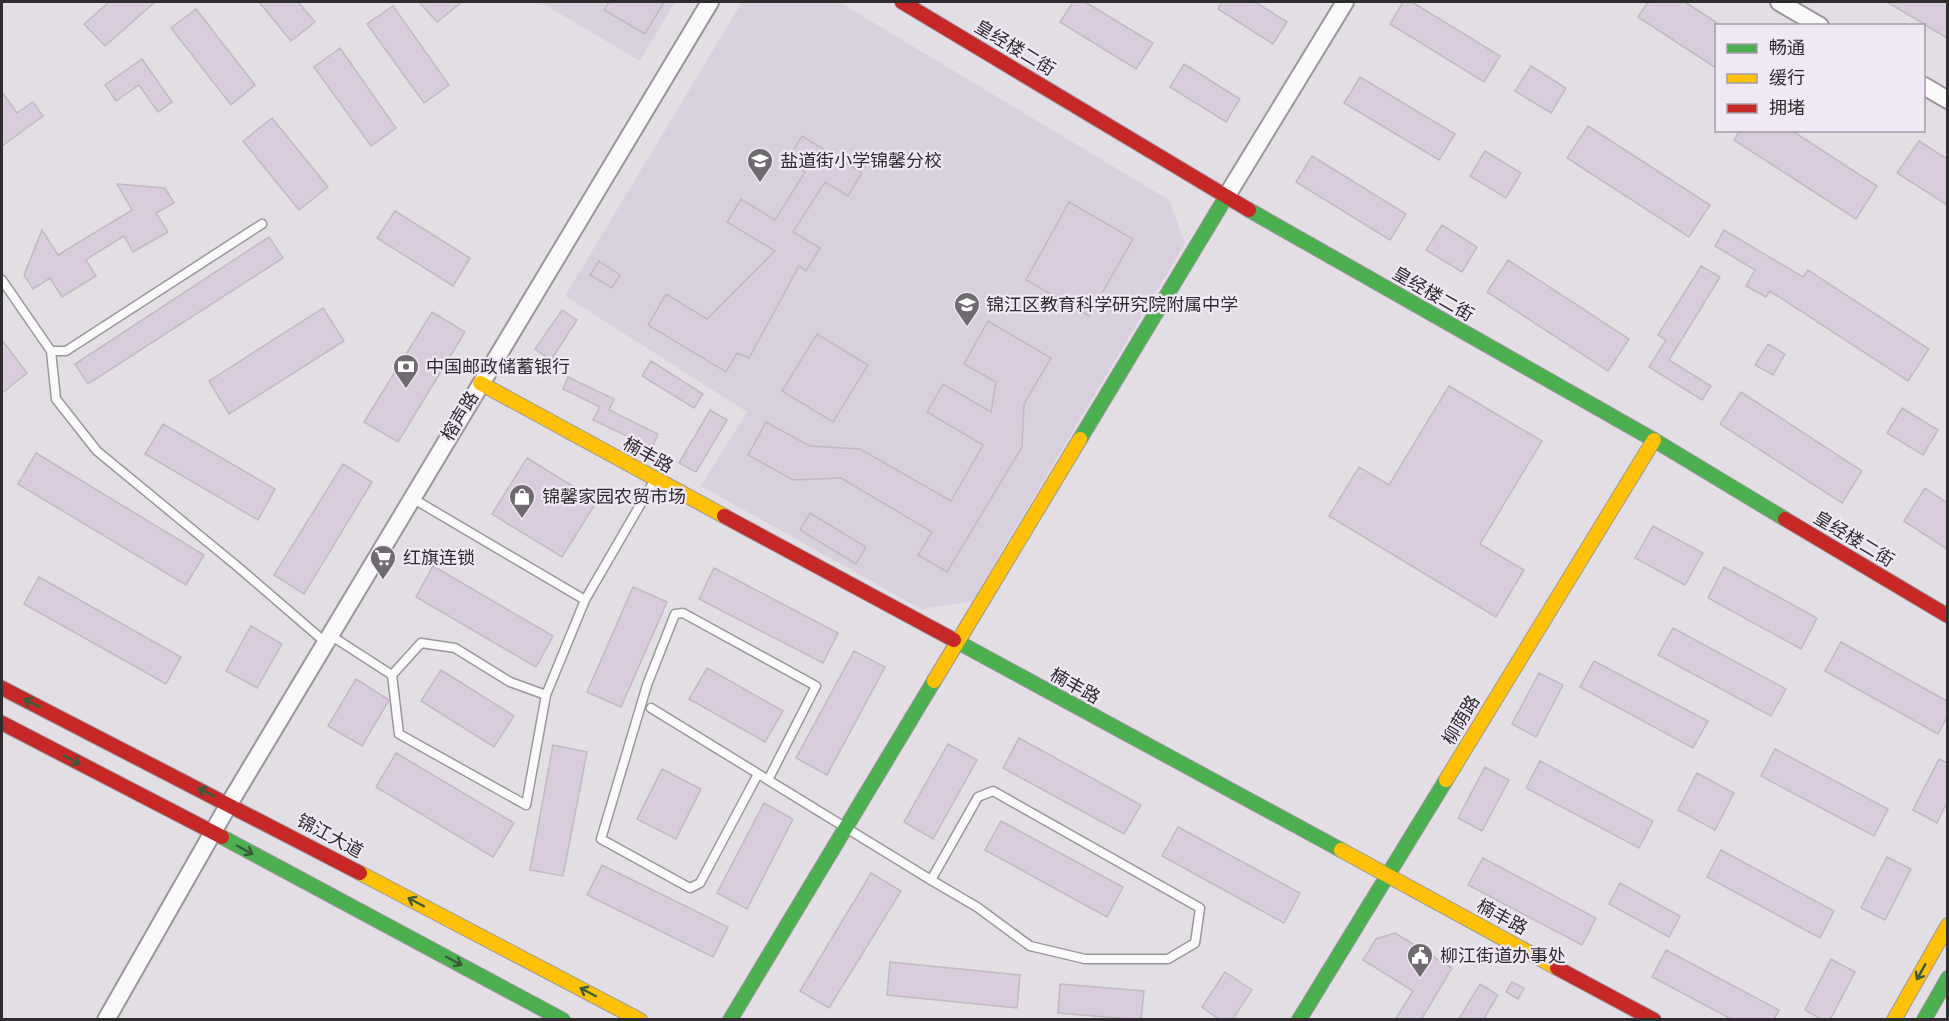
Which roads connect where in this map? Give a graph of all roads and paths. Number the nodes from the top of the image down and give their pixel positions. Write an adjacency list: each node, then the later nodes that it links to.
1 (710, 2): 12 (street, 榕声路)
2 (902, 2): 8 (street, 皇经楼二街)
3 (1345, 2): 8 (street)
4 (1779, 2): 5 (street)
5 (1817, 24)
6 (1925, 87): 7 (street)
7 (1947, 100)
8 (1226, 196): 13 (street, 皇经楼二街); 19 (street)
9 (262, 224): 11 (lane)
10 (2, 280): 11 (lane)
11 (51, 351): 18 (lane)
12 (480, 383): 14 (street, 楠丰路); 15 (street, 榕声路)
13 (1654, 440): 17 (street, 皇经楼二街); 30 (street, 柳荫路)
14 (655, 479): 16 (lane); 19 (street, 楠丰路)
15 (412, 498): 16 (lane); 18 (street, 榕声路)
16 (585, 600): 22 (lane)
17 (1947, 616)
18 (328, 638): 20 (lane); 27 (street, 榕声路)
19 (958, 642): 28 (street); 30 (street, 楠丰路)
20 (392, 675): 22 (lane); 22 (lane)
21 (2, 688): 27 (street, 锦江大道, one-way to 21)
22 (546, 695)
23 (651, 708): 25 (lane)
24 (2, 723): 29 (street, one-way to 29)
25 (758, 774): 26 (lane); 26 (lane)
26 (768, 780): 28 (lane)
27 (229, 804): 29 (street, 榕声路); 36 (street, 锦江大道, one-way to 27)
28 (846, 827): 31 (lane); 37 (street)
29 (214, 833): 34 (street, 榕声路); 35 (street, one-way to 35)
30 (1387, 875): 38 (street, 柳荫路); 39 (street, 楠丰路)
31 (931, 880): 31 (lane)
32 (1947, 925): 40 (street, one-way to 40)
33 (1947, 978): 41 (street)
34 (106, 1020)
35 (563, 1020)
36 (640, 1020)
37 (730, 1020)
38 (1299, 1020)
39 (1654, 1020)
40 (1894, 1020)
41 (1924, 1020)

